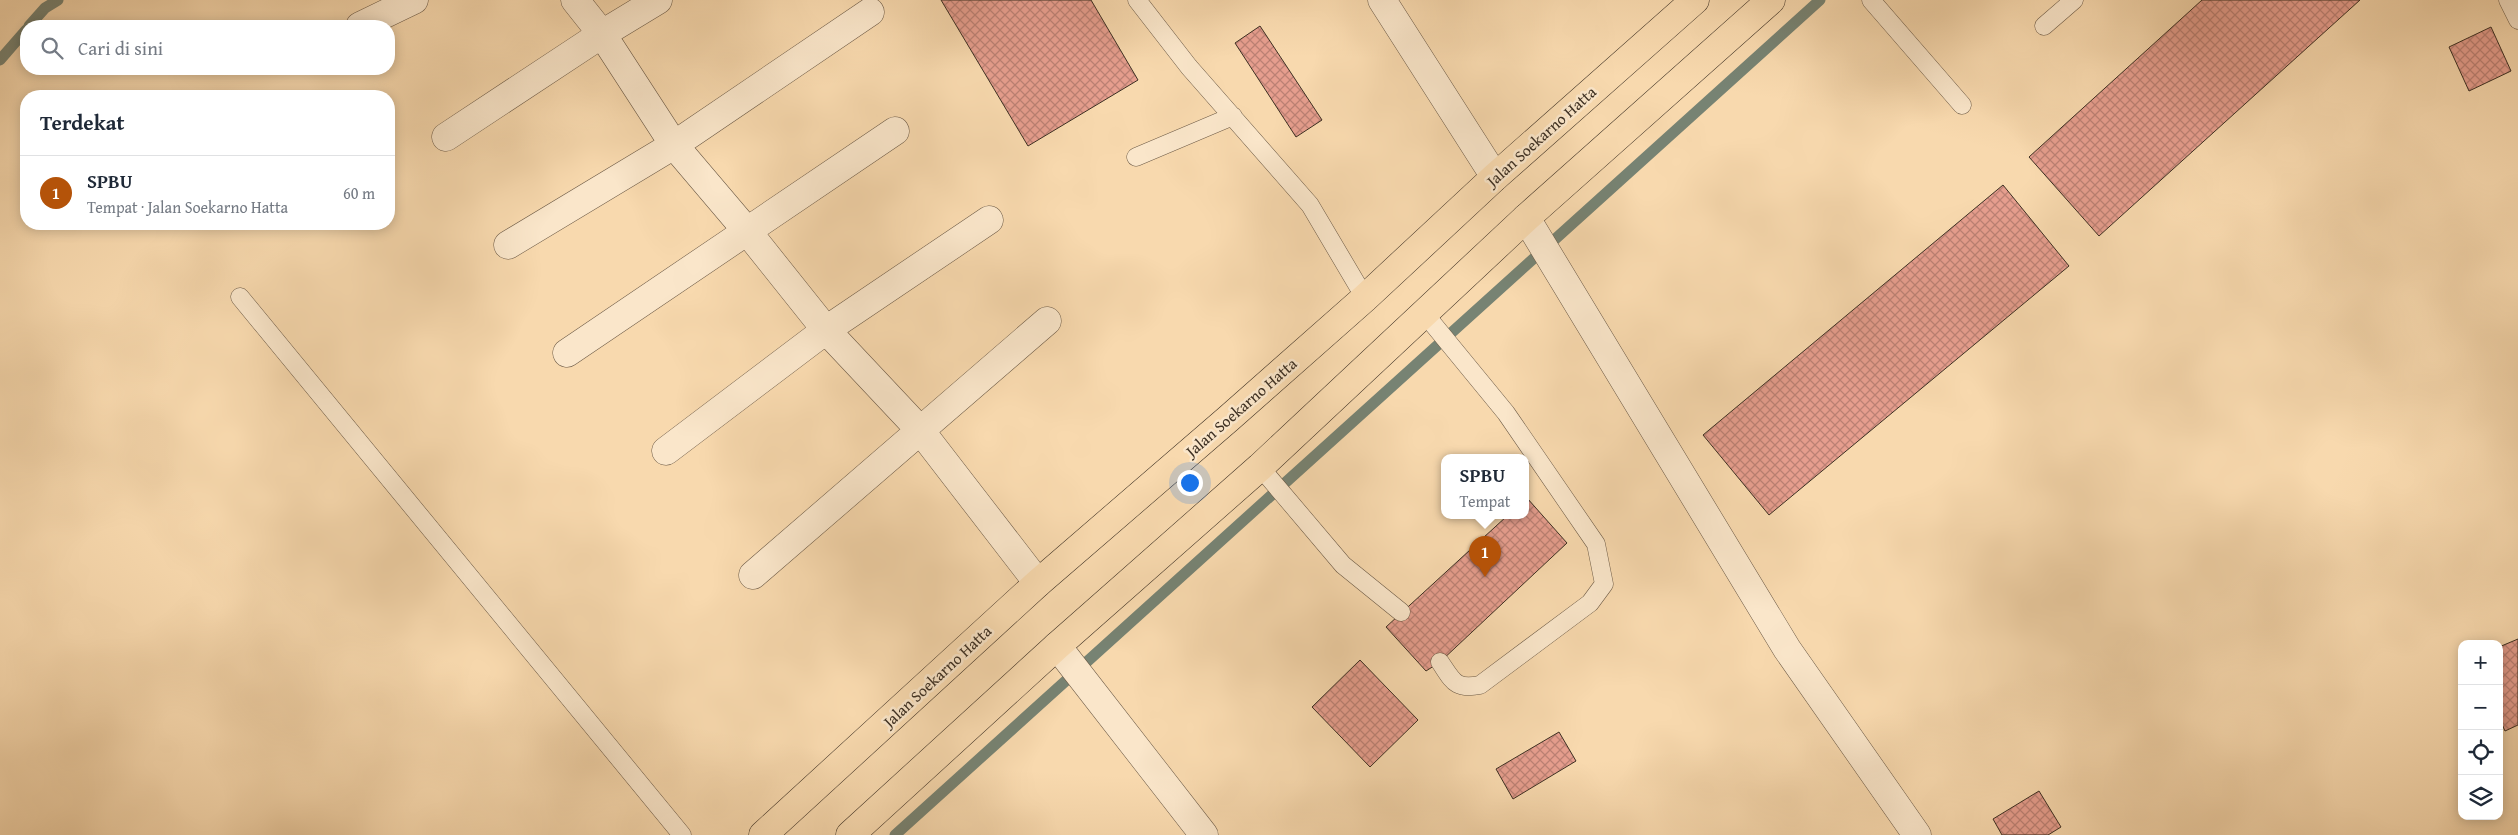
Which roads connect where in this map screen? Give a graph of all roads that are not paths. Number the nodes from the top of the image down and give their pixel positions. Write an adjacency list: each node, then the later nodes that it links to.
1 (414, 0): 12 (street)
2 (575, 0): 15 (street)
3 (658, 0): 15 (street)
4 (1137, 0): 17 (lane)
5 (1382, 0): 22 (street)
6 (1695, 0): 22 (highway, Jalan Soekarno Hatta)
7 (1771, 0): 24 (highway)
8 (1871, 0): 16 (lane)
9 (2074, 0): 14 (lane)
10 (2508, 0): 13 (lane)
11 (870, 12): 20 (street)
12 (372, 20)
13 (2518, 20)
14 (2044, 26)
15 (602, 34): 19 (street); 20 (street)
16 (1962, 105)
17 (1233, 116): 21 (lane); 28 (lane)
18 (896, 132): 25 (street)
19 (446, 137)
20 (674, 145): 25 (street); 26 (street)
21 (1136, 157)
22 (1495, 177): 28 (highway, Jalan Soekarno Hatta)
23 (989, 220): 31 (street)
24 (1532, 226): 29 (highway); 45 (street)
25 (747, 231): 31 (street); 32 (street)
26 (508, 245)
27 (240, 297): 41 (lane)
28 (1365, 298): 37 (highway, Jalan Soekarno Hatta)
29 (1424, 313): 35 (highway); 40 (lane)
30 (1047, 321): 33 (street)
31 (826, 330): 33 (street); 34 (street)
32 (567, 352)
33 (920, 430): 36 (street); 37 (street)
34 (666, 451)
35 (1260, 467): 38 (lane); 39 (highway)
36 (753, 575)
37 (1038, 583): 42 (highway, Jalan Soekarno Hatta)
38 (1402, 612)
39 (1063, 654): 43 (highway); 44 (street)
40 (1440, 662)
41 (682, 835)
42 (763, 835)
43 (850, 835)
44 (1204, 835)
45 (1917, 835)

